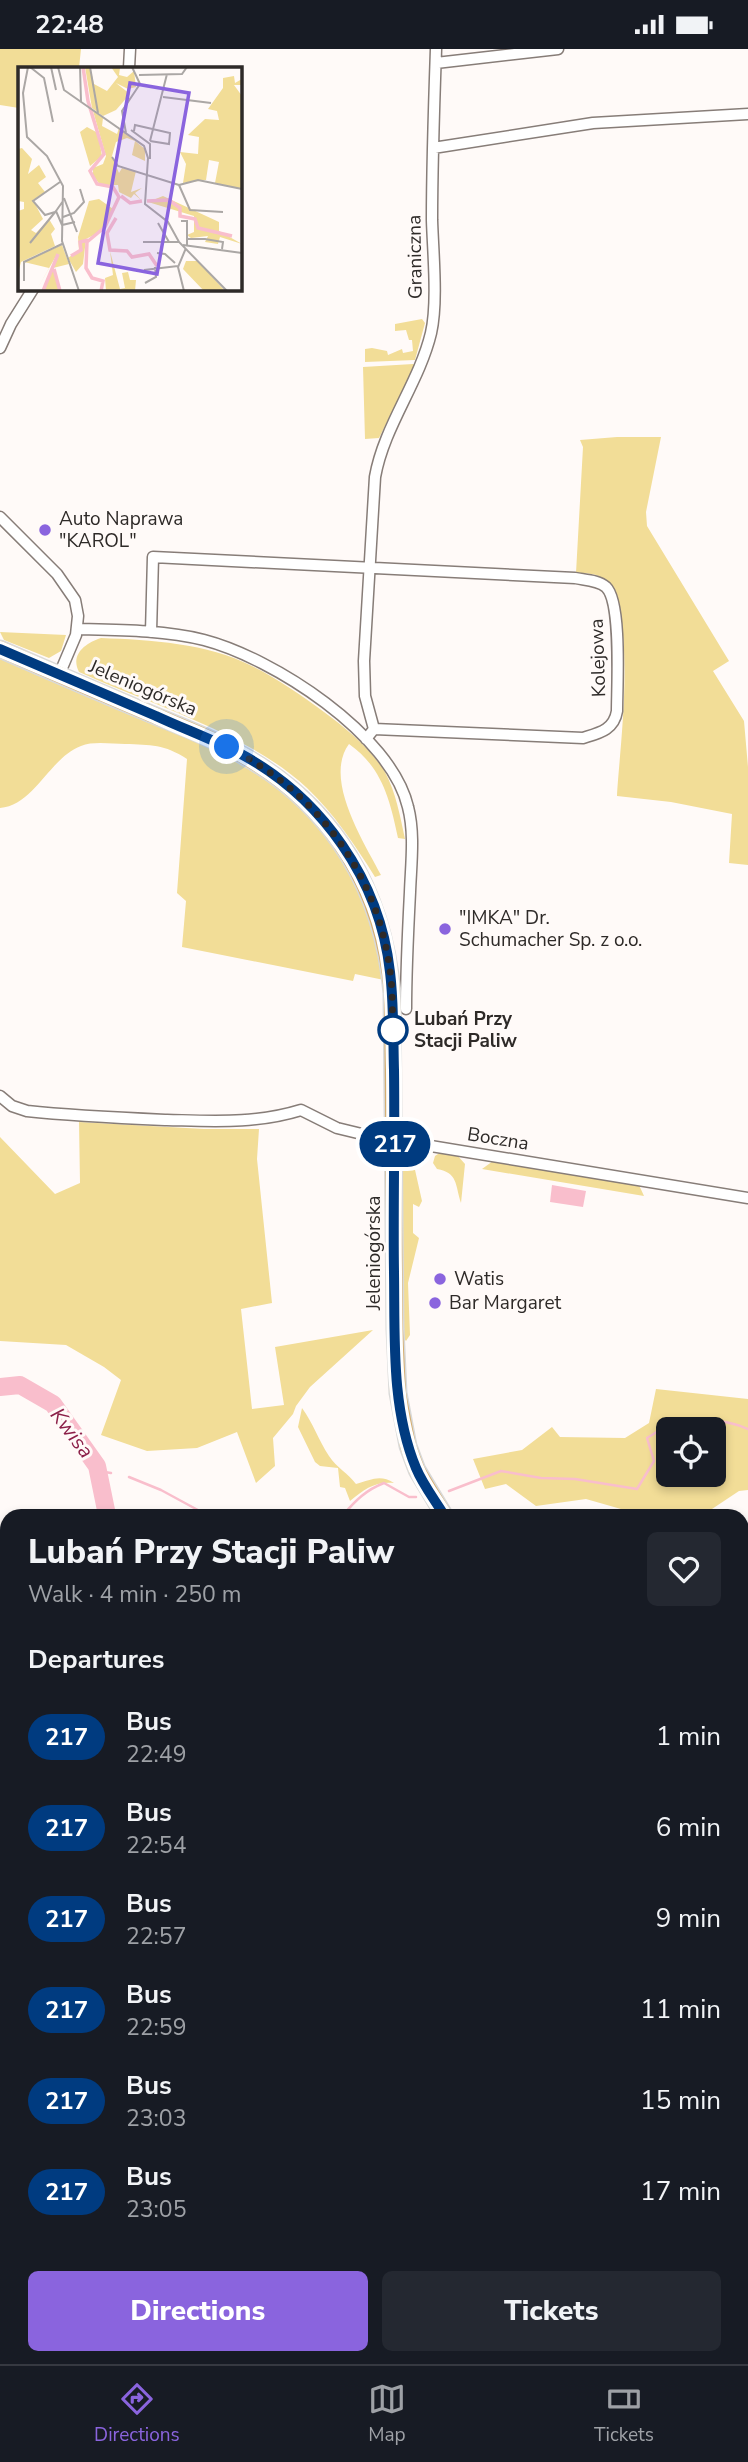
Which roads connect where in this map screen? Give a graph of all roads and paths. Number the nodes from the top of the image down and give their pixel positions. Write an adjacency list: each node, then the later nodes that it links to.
1 (130, 49): 5 (street)
2 (436, 49): 4 (street, Graniczna)
3 (558, 49): 4 (street)
4 (436, 63): 7 (street, Graniczna)
5 (129, 67)
6 (748, 114): 7 (street)
7 (433, 148): 11 (street, Graniczna)
8 (32, 291): 9 (street)
9 (0, 348)
10 (0, 517): 12 (street)
11 (369, 568): 13 (street, Kolejowa); 16 (street); 16 (street, Kolejowa)
12 (77, 629): 13 (street, Jeleniogórska); 15 (street)
13 (151, 632): 17 (street, Jeleniogórska)
14 (0, 649): 15 (main road, Jeleniogórska)
15 (59, 675): 20 (main road, Jeleniogórska)
16 (374, 729): 17 (street)
17 (366, 739): 18 (street, Jeleniogórska)
18 (405, 1009)
19 (0, 1096): 20 (street, Boczna)
20 (395, 1141): 21 (street, Boczna); 22 (main road, Jeleniogórska)
21 (748, 1198)
22 (440, 1509)

